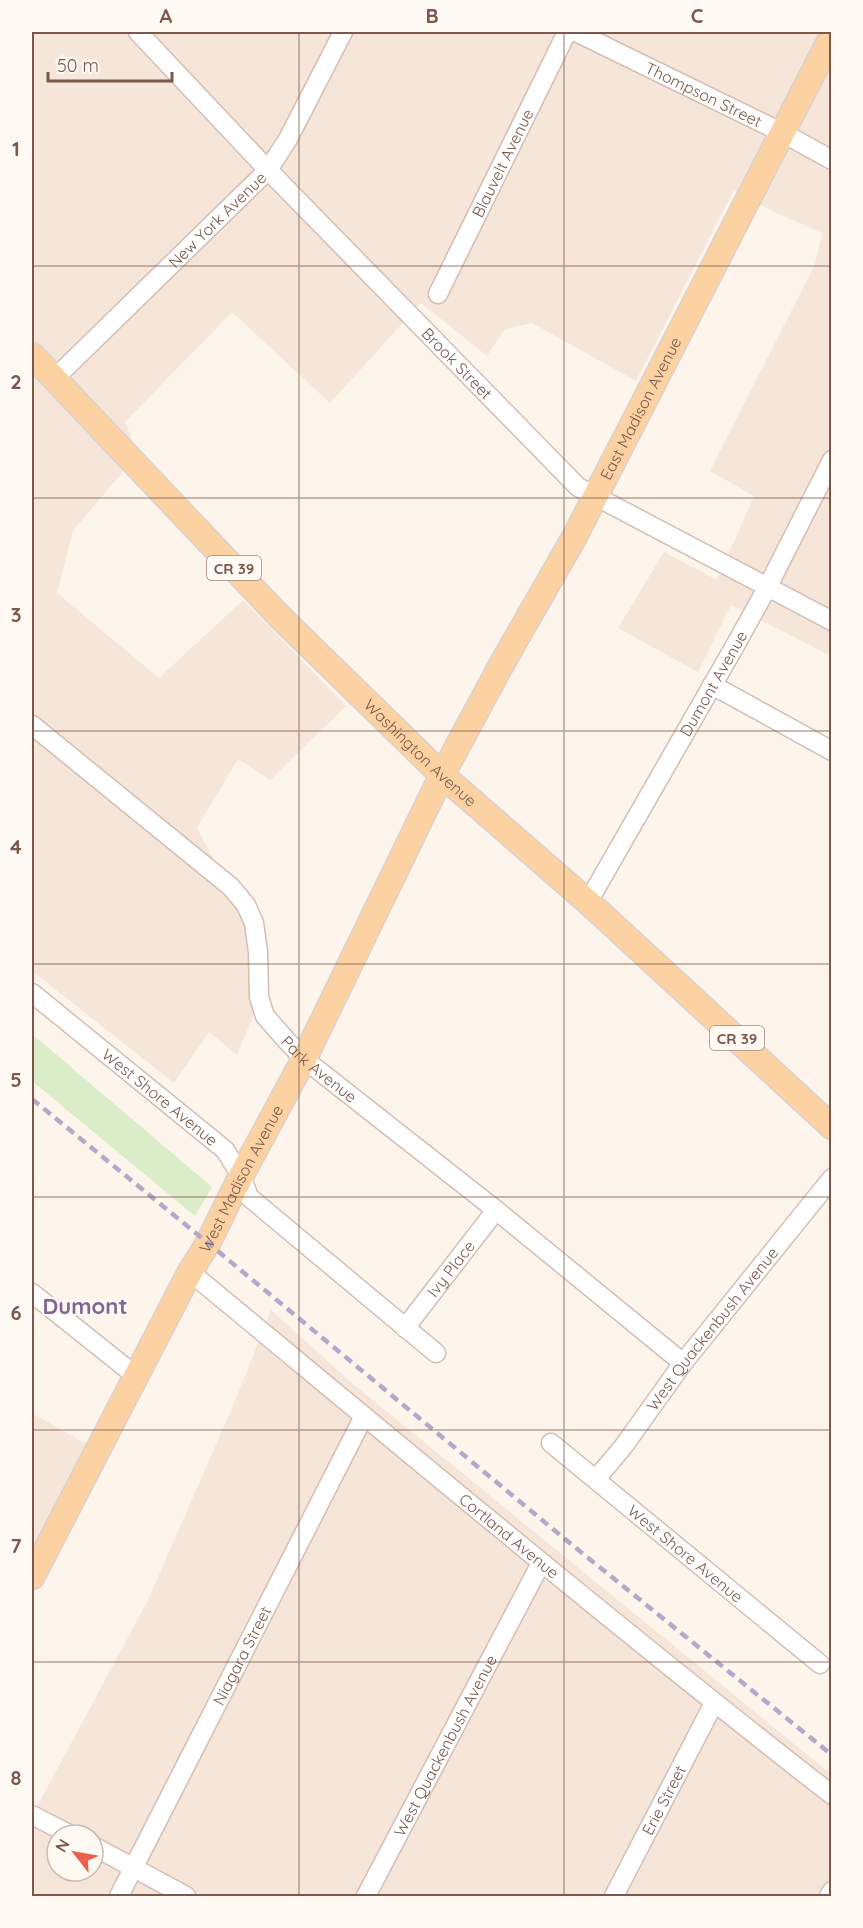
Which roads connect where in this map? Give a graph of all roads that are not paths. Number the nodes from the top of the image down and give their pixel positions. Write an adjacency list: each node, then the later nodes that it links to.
1 (138, 32): 8 (street, Brook Street)
2 (343, 32): 8 (street, New York Avenue)
3 (567, 32): 9 (street, Blauvelt Avenue)
4 (576, 32): 6 (street, Thompson Street)
5 (831, 36): 6 (main road, East Madison Avenue)
6 (781, 132): 7 (street, Thompson Street); 13 (main road, East Madison Avenue)
7 (831, 160)
8 (268, 170): 11 (street, New York Avenue); 13 (street, Brook Street)
9 (438, 294)
10 (32, 355): 11 (main road, Washington Avenue / CR 39)
11 (54, 379): 19 (main road, Washington Avenue / CR 39)
12 (831, 460): 14 (street, Dumont Avenue)
13 (595, 497): 14 (street, Brook Street); 19 (main road, East Madison Avenue)
14 (767, 588): 15 (street, Brook Street); 16 (street, Dumont Avenue)
15 (831, 621)
16 (712, 685): 18 (street); 20 (street, Dumont Avenue)
17 (32, 725): 22 (street, Park Avenue)
18 (831, 751)
19 (442, 775): 20 (main road, Washington Avenue / CR 39); 22 (main road, West Madison Avenue)
20 (588, 902): 23 (main road, Washington Avenue / CR 39)
21 (32, 993): 24 (street, West Shore Avenue)
22 (304, 1059): 24 (main road, West Madison Avenue); 26 (street, Park Avenue)
23 (831, 1127)
24 (241, 1176): 27 (main road, West Madison Avenue); 29 (street, West Shore Avenue)
25 (831, 1178): 31 (street, West Quackenbush Avenue)
26 (496, 1210): 29 (street, Ivy Place); 31 (street, Park Avenue)
27 (190, 1272): 32 (main road, West Madison Avenue); 33 (street, Cortland Avenue)
28 (32, 1293): 32 (street)
29 (405, 1328): 30 (street, West Shore Avenue)
30 (436, 1353)
31 (683, 1362): 35 (street, West Quackenbush Avenue)
32 (136, 1376): 37 (main road, West Madison Avenue)
33 (364, 1416): 36 (street, Cortland Avenue); 44 (street, Niagara Street)
34 (551, 1443): 35 (street, West Shore Avenue)
35 (596, 1479): 38 (street, West Shore Avenue)
36 (541, 1563): 39 (street, Cortland Avenue); 48 (street, West Quackenbush Avenue)
37 (32, 1577)
38 (820, 1664)
39 (714, 1703): 40 (street, Cortland Avenue); 49 (street, Erie Street)
40 (831, 1795)
41 (32, 1815): 42 (street)
42 (48, 1823)
43 (105, 1852): 44 (street)
44 (134, 1868): 46 (street, Niagara Street); 47 (street)
45 (831, 1891): 50 (street)
46 (119, 1896)
47 (186, 1896)
48 (366, 1896)
49 (614, 1896)
50 (829, 1896)

